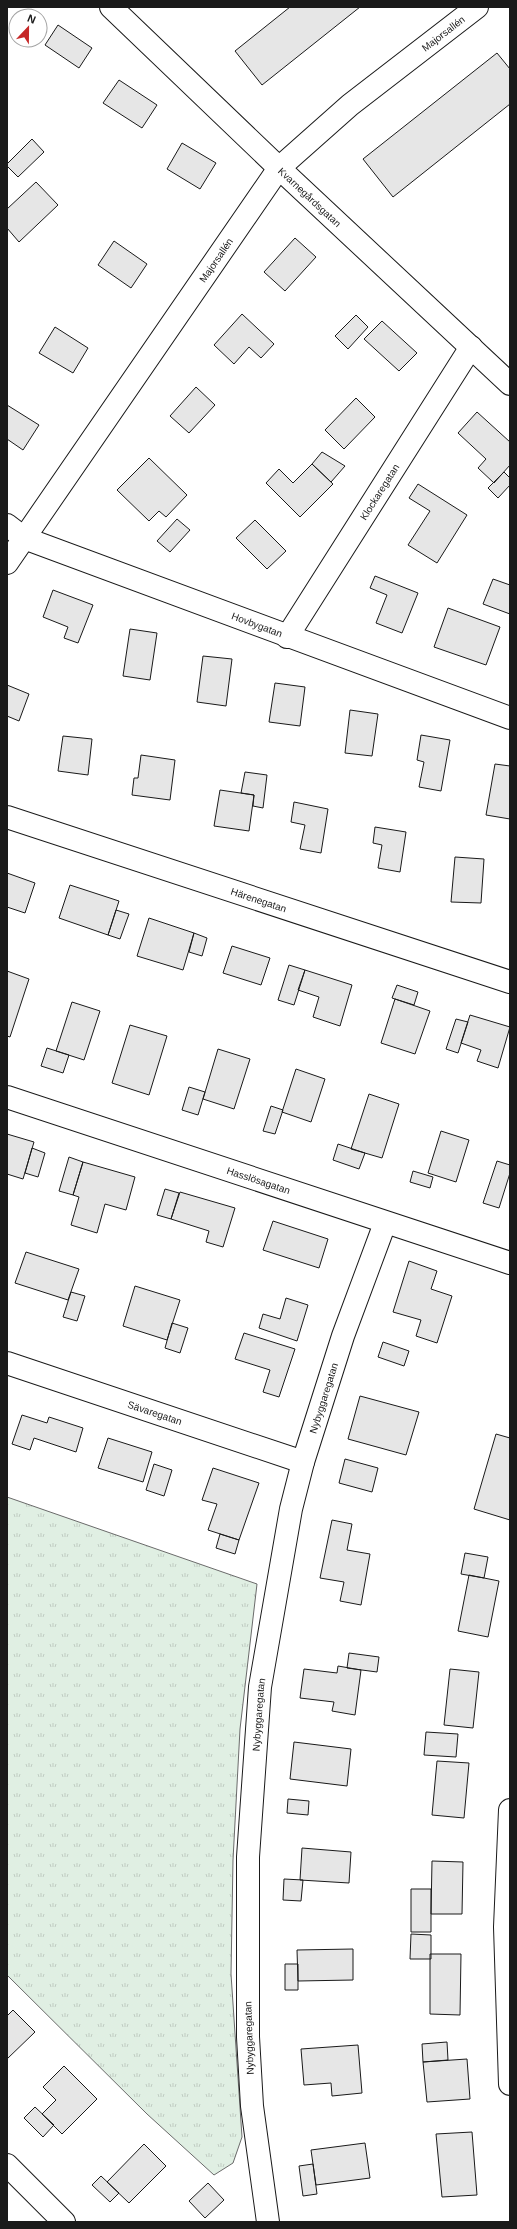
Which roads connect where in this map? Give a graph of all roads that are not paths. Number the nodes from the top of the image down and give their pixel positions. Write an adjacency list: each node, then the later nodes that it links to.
1 (111, 7): 3 (street, Kvarnegårdsgatan)
2 (478, 7): 3 (street, Majorsallén)
3 (278, 168): 4 (street, Kvarnegårdsgatan); 6 (street, Majorsallén)
4 (471, 347): 5 (street, Kvarnegårdsgatan); 8 (street, Klockaregatan)
5 (510, 384)
6 (15, 531): 7 (street, Majorsallén); 8 (street, Hovbygatan)
7 (7, 563)
8 (287, 637): 9 (street, Hovbygatan)
9 (510, 718)
10 (7, 817): 11 (street, Härenegatan)
11 (510, 982)
12 (7, 1097): 13 (street, Hasslösagatan)
13 (385, 1223): 14 (street, Hasslösagatan); 16 (street, Nybyggaregatan)
14 (510, 1263)
15 (7, 1363): 16 (street, Sävaregatan)
16 (303, 1462): 21 (street, Nybyggaregatan)
17 (510, 1810): 18 (street)
18 (510, 2084)
19 (7, 2165): 20 (street)
20 (64, 2222)
21 (268, 2222)

